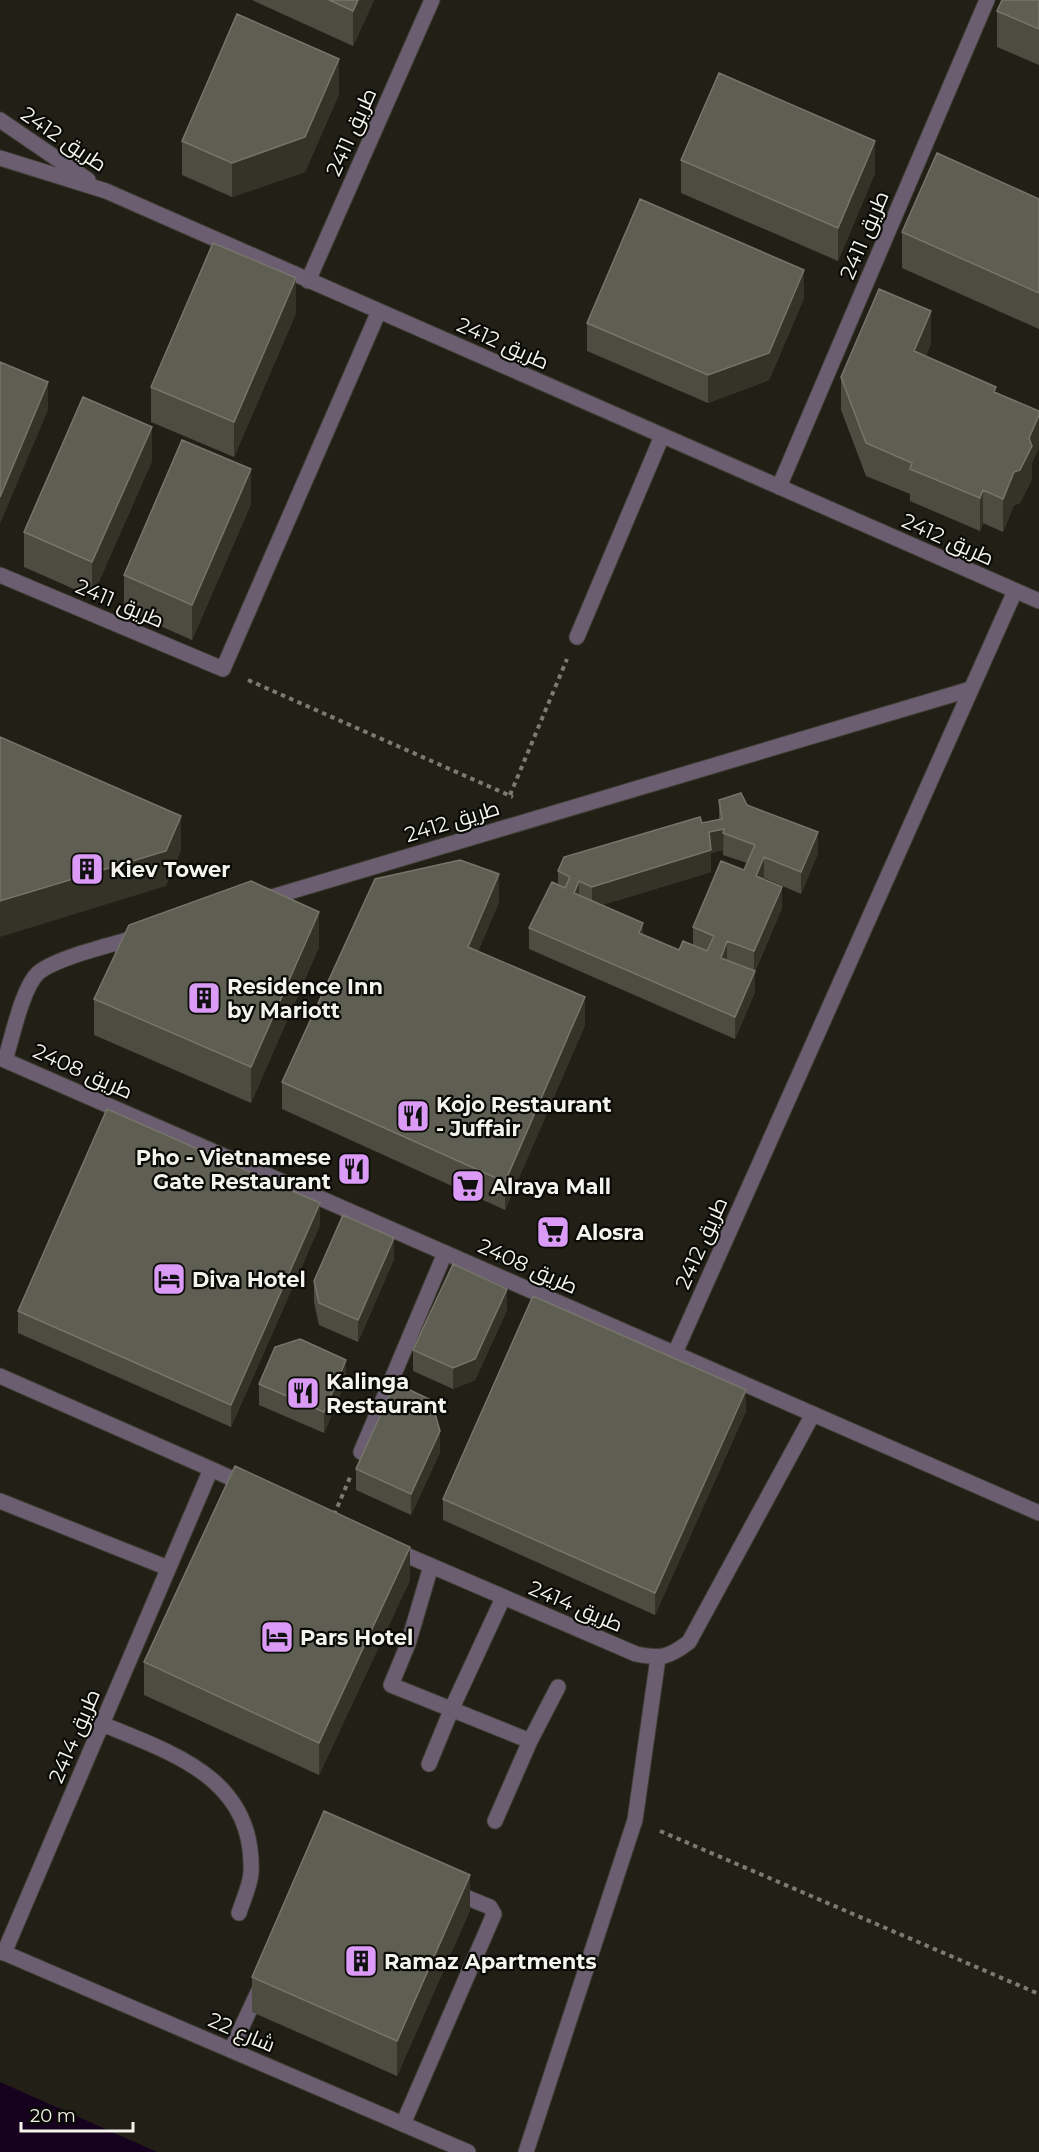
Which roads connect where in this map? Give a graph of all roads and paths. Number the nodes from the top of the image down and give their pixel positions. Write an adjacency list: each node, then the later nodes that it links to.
1 (432, 0): 6 (street, طريق 2411)
2 (987, 0): 9 (street, طريق 2411)
3 (0, 120): 5 (street, طريق 2412)
4 (0, 158): 5 (street, طريق 2412)
5 (106, 191): 6 (street, طريق 2412)
6 (308, 281): 7 (street, طريق 2412)
7 (379, 311): 8 (street, طريق 2412); 14 (street)
8 (662, 436): 9 (street, طريق 2412); 13 (street)
9 (779, 487): 11 (street, طريق 2412)
10 (0, 575): 14 (street, طريق 2411)
11 (1015, 591): 12 (street, طريق 2412); 15 (street, طريق 2412)
12 (1039, 601)
13 (577, 636): 16 (path)
14 (223, 669): 16 (path)
15 (971, 689): 17 (street, طريق 2412); 22 (street, طريق 2412)
16 (510, 795): 17 (path)
17 (552, 813): 18 (street, طريق 2412)
18 (245, 905)
19 (154, 932): 20 (street)
20 (3, 1059): 21 (street, طريق 2408)
21 (445, 1253): 22 (street, طريق 2408); 25 (street)
22 (675, 1353): 24 (street, طريق 2408)
23 (0, 1376): 26 (street)
24 (813, 1414): 29 (street, طريق 2408); 35 (street)
25 (361, 1452): 30 (path)
26 (211, 1470): 27 (street); 33 (street, طريق 2414)
27 (265, 1494)
28 (0, 1501): 33 (street)
29 (1039, 1513)
30 (330, 1522)
31 (381, 1544): 32 (street, طريق 2414)
32 (431, 1566): 34 (street, طريق 2414); 37 (street)
33 (168, 1568): 38 (street, طريق 2414)
34 (503, 1598): 35 (street, طريق 2414); 37 (street)
35 (658, 1658): 41 (street)
36 (558, 1687): 39 (street)
37 (452, 1708): 39 (street); 40 (street)
38 (102, 1724): 44 (street); 45 (street, طريق 2414)
39 (530, 1741): 42 (street)
40 (429, 1764)
41 (635, 1820): 47 (path); 51 (street)
42 (495, 1821)
43 (435, 1884): 49 (street)
44 (239, 1913)
45 (2, 1952): 48 (street, شارع 22)
46 (263, 1981): 48 (street)
47 (1039, 1994)
48 (231, 2050): 49 (street, شارع 22)
49 (403, 2124): 50 (street, شارع 22)
50 (468, 2152)
51 (526, 2152)

